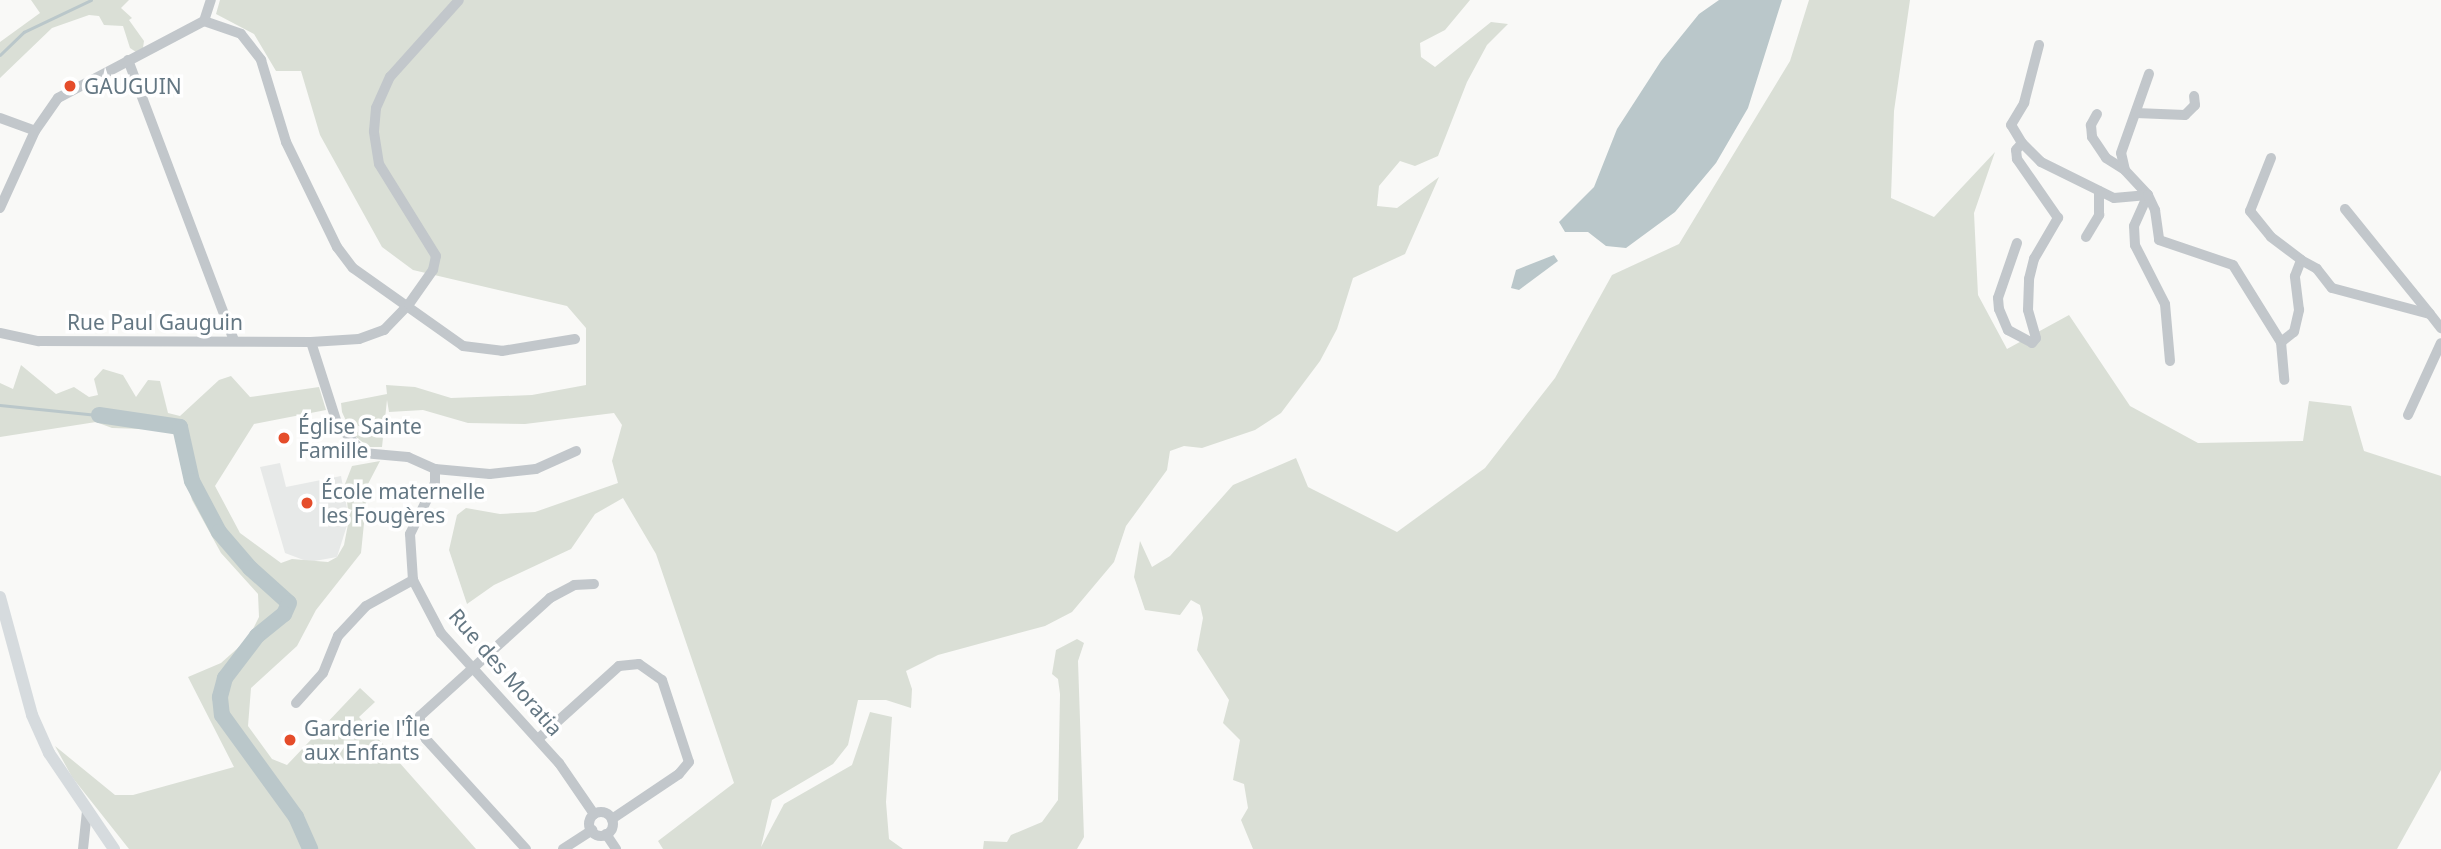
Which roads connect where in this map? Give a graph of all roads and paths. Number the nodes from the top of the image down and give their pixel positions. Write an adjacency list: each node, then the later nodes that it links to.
1 (211, 0): 3 (street)
2 (458, 0): 22 (street, Rue Paul Gauguin)
3 (204, 21): 5 (street); 22 (street)
4 (2039, 45): 12 (street)
5 (128, 61): 11 (street); 27 (street)
6 (2149, 74): 8 (street)
7 (2194, 96): 8 (street)
8 (2136, 113): 14 (street)
9 (2097, 114): 14 (street)
10 (0, 118): 11 (street)
11 (35, 131): 17 (street)
12 (2022, 143): 15 (street); 20 (street)
13 (2271, 158): 21 (street)
14 (2125, 170): 16 (street)
15 (2099, 191): 16 (street); 19 (street)
16 (2148, 195): 29 (street); 31 (street)
17 (0, 208)
18 (2345, 209): 23 (street)
19 (2086, 237)
20 (2017, 243)
21 (2301, 260): 23 (street); 29 (street)
22 (409, 304): 26 (street); 28 (street, Rue Paul Gauguin)
23 (2430, 314): 24 (street)
24 (2441, 328)
25 (0, 333): 27 (street, Rue Paul Gauguin)
26 (575, 339)
27 (234, 341): 28 (street, Rue Paul Gauguin)
28 (311, 342): 35 (street)
29 (2281, 342): 32 (street)
30 (2441, 343): 33 (street)
31 (2170, 361)
32 (2284, 380)
33 (2408, 415)
34 (576, 451): 35 (street)
35 (435, 469): 36 (street, Rue des Moratia)
36 (413, 580): 39 (street, Rue des Moratia); 40 (street)
37 (594, 584): 39 (street)
38 (0, 597): 42 (main road)
39 (471, 667): 41 (street, Rue des Moratia); 49 (street)
40 (296, 703)
41 (538, 739): 43 (street, Rue des Moratia); 44 (street)
42 (87, 810): 47 (street); 48 (main road)
43 (594, 814): 44 (street); 45 (street)
44 (612, 819): 46 (street)
45 (592, 830): 46 (street); 50 (street)
46 (606, 834): 51 (street)
47 (83, 849)
48 (114, 849)
49 (526, 849)
50 (562, 849)
51 (616, 849)

